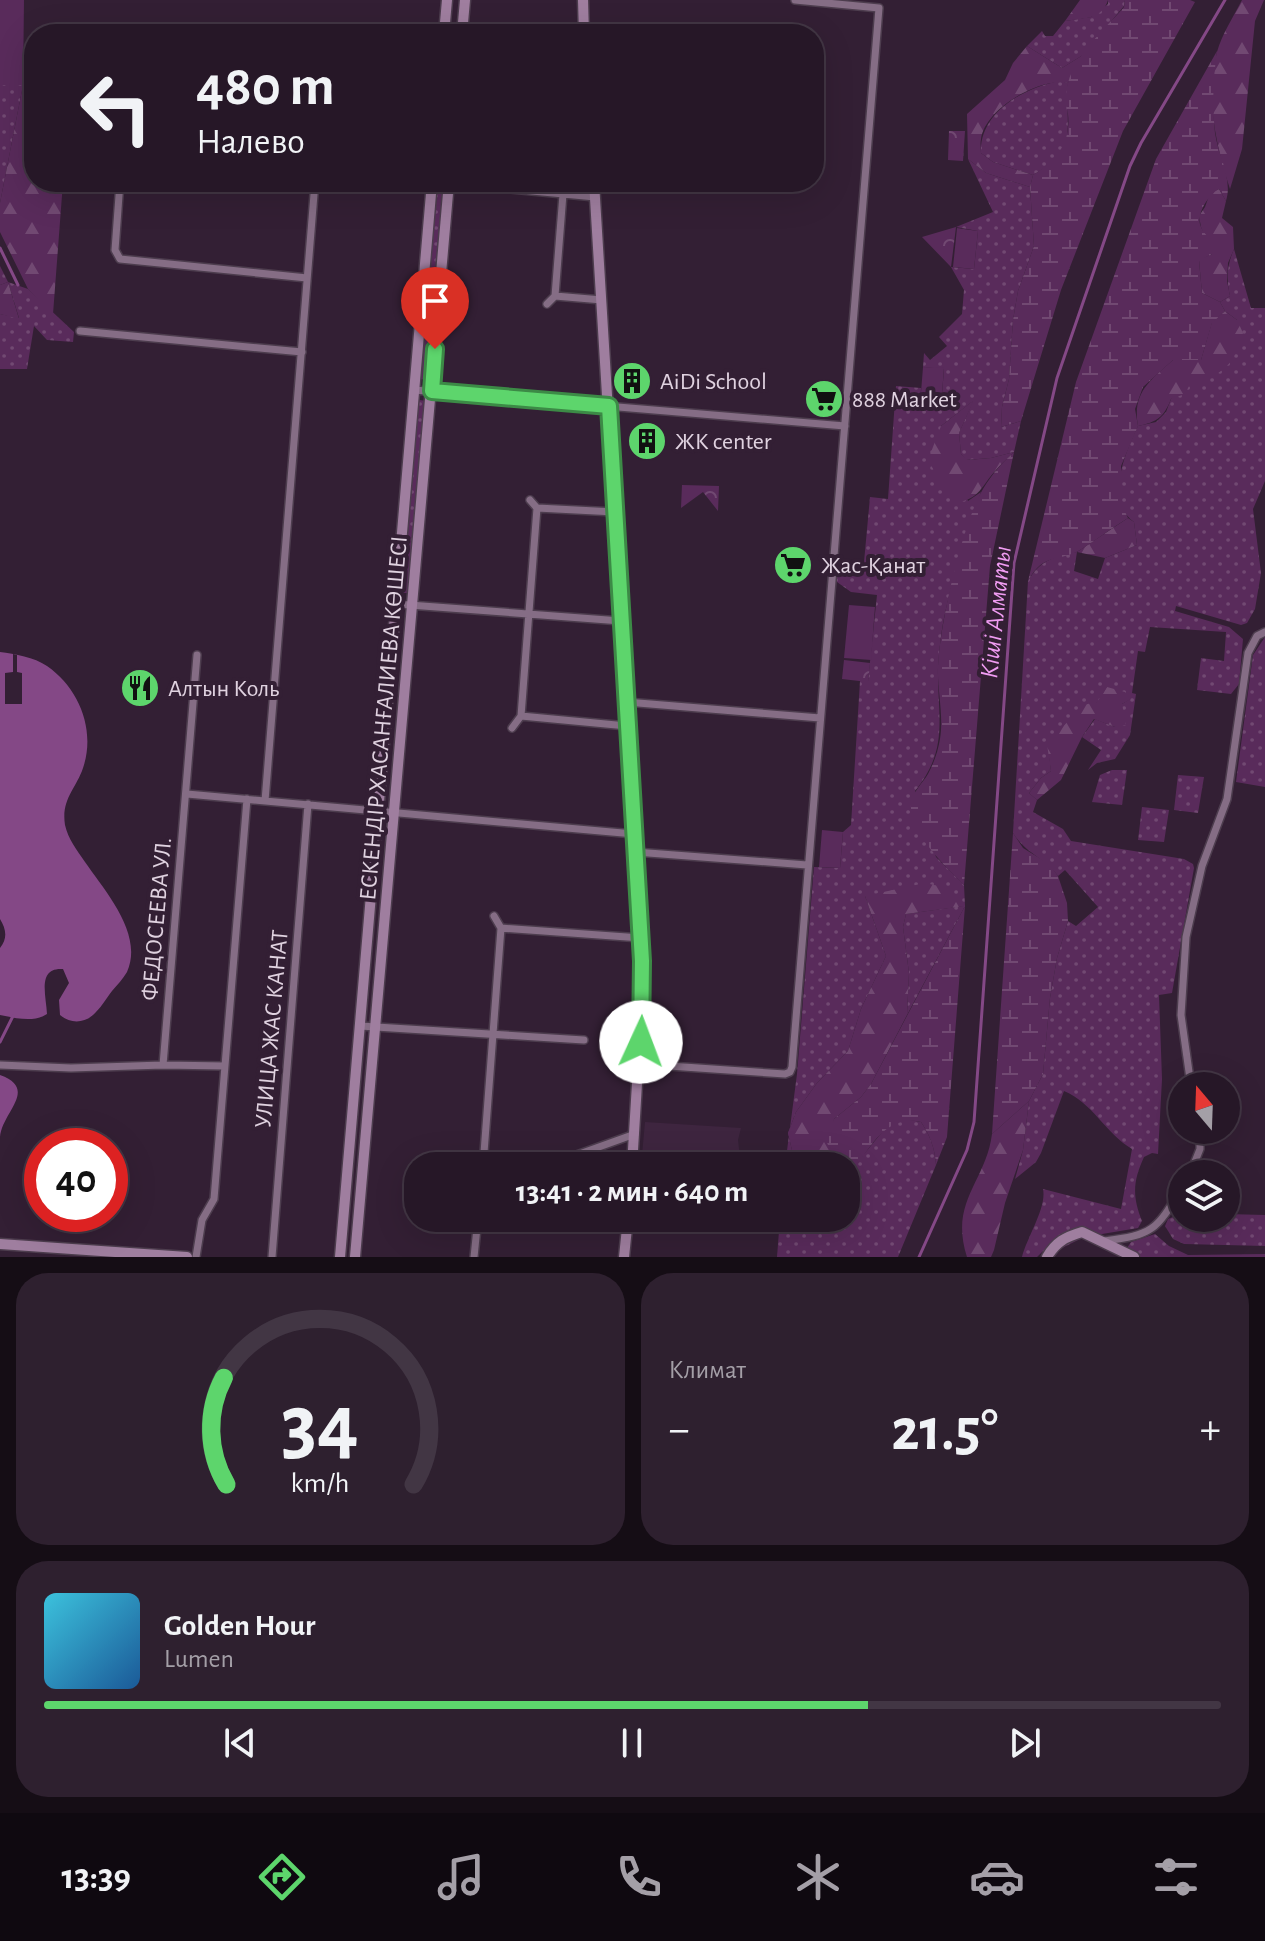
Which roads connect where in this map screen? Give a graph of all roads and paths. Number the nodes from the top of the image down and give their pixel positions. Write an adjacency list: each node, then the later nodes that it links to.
1 (447, 0): 5 (street)
2 (465, 0): 6 (street)
3 (583, 0): 7 (street)
4 (795, 0): 25 (street)
5 (445, 24)
6 (463, 24)
7 (584, 24)
8 (119, 192): 16 (street)
9 (314, 192): 16 (street)
10 (434, 192): 22 (street, ЕСКЕНДІР ХАСАНҒАЛИЕВА КӨШЕСІ)
11 (448, 192): 23 (street, ЕСКЕНДІР ХАСАНҒАЛИЕВА КӨШЕСІ)
12 (544, 192): 14 (street)
13 (595, 192): 15 (street)
14 (563, 194): 15 (street); 17 (street)
15 (595, 197): 18 (street)
16 (307, 278): 21 (street)
17 (555, 296): 18 (street); 19 (street)
18 (602, 300): 24 (street)
19 (547, 304)
20 (80, 331): 21 (street)
21 (302, 352): 42 (street)
22 (414, 390): 23 (street); 29 (street, ЕСКЕНДІР ХАСАНҒАЛИЕВА КӨШЕСІ)
23 (432, 391): 24 (street); 30 (street, ЕСКЕНДІР ХАСАНҒАЛИЕВА КӨШЕСІ)
24 (609, 406): 25 (street); 28 (street)
25 (845, 426): 37 (street)
26 (530, 500): 27 (street)
27 (537, 508): 28 (street); 31 (street)
28 (615, 512): 32 (street)
29 (396, 604): 30 (street); 44 (street, ЕСКЕНДІР ХАСАНҒАЛИЕВА КӨШЕСІ)
30 (413, 605): 31 (street); 45 (street, ЕСКЕНДІР ХАСАНҒАЛИЕВА КӨШЕСІ)
31 (529, 613): 32 (street); 36 (street)
32 (621, 621): 35 (street)
33 (1265, 632): 60 (street)
34 (197, 655): 40 (street, ФЕДОСЕЕВА УЛ.)
35 (626, 702): 37 (street); 38 (street)
36 (521, 716): 38 (street); 39 (street)
37 (820, 718): 48 (street)
38 (627, 726): 46 (street)
39 (512, 728)
40 (187, 794): 41 (street); 58 (street, ФЕДОСЕЕВА УЛ.)
41 (247, 799): 42 (street); 59 (street)
42 (265, 801): 43 (street)
43 (308, 804): 44 (street); 73 (street, УЛИЦА ЖАС КАНАТ)
44 (379, 809): 45 (street); 52 (street, ЕСКЕНДІР ХАСАНҒАЛИЕВА КӨШЕСІ)
45 (394, 811): 46 (street); 53 (street, ЕСКЕНДІР ХАСАНҒАЛИЕВА КӨШЕСІ)
46 (634, 834): 47 (street)
47 (635, 852): 48 (street); 51 (street)
48 (807, 865): 56 (street)
49 (494, 916): 50 (street)
50 (501, 928): 51 (street); 54 (street)
51 (641, 938): 56 (street)
52 (360, 1026): 53 (street); 74 (street, ЕСКЕНДІР ХАСАНҒАЛИЕВА КӨШЕСІ)
53 (375, 1027): 54 (street); 75 (street, ЕСКЕНДІР ХАСАНҒАЛИЕВА КӨШЕСІ)
54 (493, 1035): 55 (street); 62 (street)
55 (584, 1040)
56 (640, 1064): 61 (street)
57 (0, 1065): 58 (street)
58 (163, 1065): 59 (street)
59 (225, 1066): 72 (street)
60 (1189, 1072)
61 (635, 1134): 63 (street); 64 (street)
62 (484, 1152)
63 (585, 1152)
64 (633, 1152)
65 (1168, 1209): 68 (street)
66 (477, 1232): 76 (street)
67 (627, 1232): 77 (street)
68 (1104, 1241): 78 (street); 79 (street)
69 (0, 1244): 70 (street)
70 (142, 1255): 71 (street)
71 (187, 1257)
72 (196, 1257)
73 (272, 1257)
74 (340, 1257)
75 (355, 1257)
76 (474, 1257)
77 (624, 1257)
78 (1047, 1257)
79 (1134, 1257)

